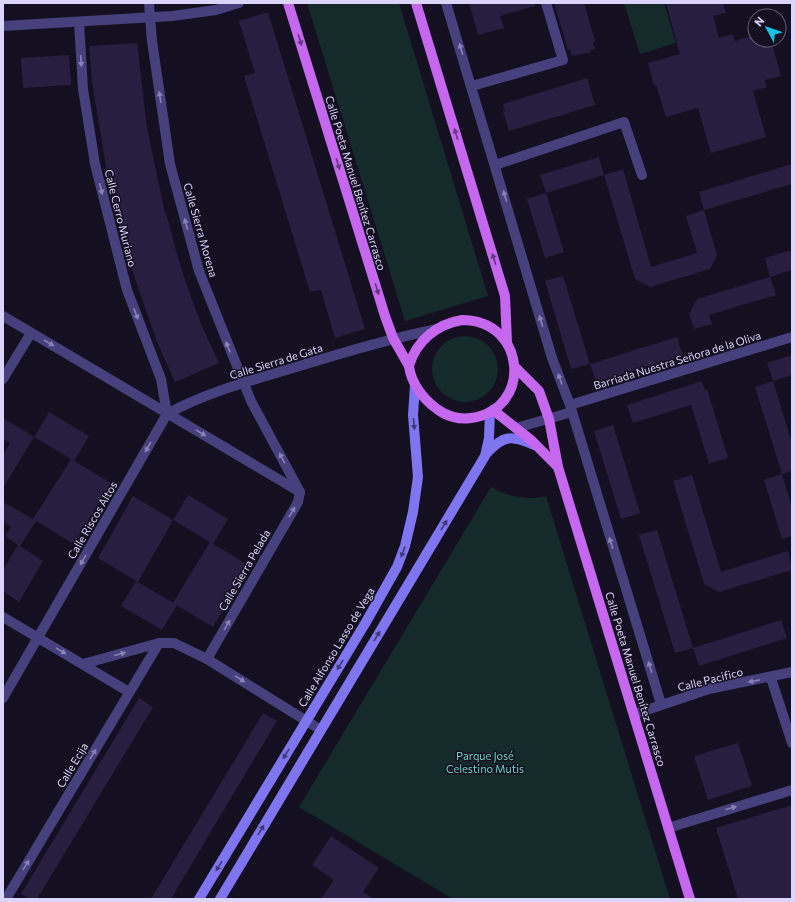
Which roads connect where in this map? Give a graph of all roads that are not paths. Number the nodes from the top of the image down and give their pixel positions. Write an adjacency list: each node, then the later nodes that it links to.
1 (149, 3): 7 (street, Calle Sierra Morena)
2 (239, 3): 7 (street)
3 (288, 3): 17 (main road, Calle Poeta Manuel Benítez Carrasco, one-way to 17)
4 (416, 3): 18 (main road, one-way to 4)
5 (446, 3): 10 (street, one-way to 5)
6 (546, 3): 10 (street)
7 (151, 17): 8 (street); 22 (street, Calle Sierra Morena, one-way to 7)
8 (79, 22): 9 (street); 26 (street, Calle Cerro Muriano, one-way to 26)
9 (3, 26)
10 (472, 86): 11 (street)
11 (495, 165): 12 (street); 24 (street, one-way to 11)
12 (642, 175)
13 (3, 316): 15 (street)
14 (438, 329): 17 (street, Calle Sierra de Gata); 18 (main road); 19 (main road)
15 (31, 333): 21 (street); 26 (street, one-way to 26)
16 (792, 337): 24 (street, Barriada Nuestra Señora de la Oliva)
17 (393, 338): 19 (main road, Calle Poeta Manuel Benítez Carrasco); 22 (street, Calle Sierra de Gata)
18 (507, 342): 20 (main road)
19 (409, 366): 23 (main road)
20 (515, 367): 25 (main road); 27 (main road, Calle Poeta Manuel Benítez Carrasco)
21 (3, 379)
22 (243, 383): 26 (street, Calle Sierra de Gata); 32 (street, Calle Sierra Morena, one-way to 22)
23 (415, 385): 25 (main road); 44 (main road, Calle Alfonso Lasso de Vega, one-way to 44)
24 (571, 408): 27 (street, Barriada Nuestra Señora de la Oliva); 42 (street, one-way to 24)
25 (491, 411): 28 (main road, Calle Poeta Manuel Benítez Carrasco); 30 (main road)
26 (167, 414): 32 (street, one-way to 32); 34 (street, Calle Riscos Altos, one-way to 34)
27 (550, 419): 28 (street, Barriada Nuestra Señora de la Oliva); 31 (main road, Calle Poeta Manuel Benítez Carrasco)
28 (516, 428): 29 (main road, Calle Poeta Manuel Benítez Carrasco)
29 (541, 449): 30 (main road); 31 (main road, Calle Poeta Manuel Benítez Carrasco)
30 (485, 456): 45 (main road, one-way to 30)
31 (558, 467): 43 (main road, Calle Poeta Manuel Benítez Carrasco)
32 (300, 492): 36 (street, Calle Sierra Pelada, one-way to 32)
33 (3, 617): 34 (street)
34 (38, 638): 37 (street, one-way to 37); 41 (street, Calle Riscos Altos)
35 (159, 643): 36 (street); 37 (street, one-way to 35); 40 (street, Calle Ecija)
36 (207, 659): 44 (street, one-way to 44)
37 (83, 664): 40 (street)
38 (792, 672): 39 (street, Calle Pacifico)
39 (771, 678): 42 (street, Calle Pacifico, one-way to 42); 46 (street)
40 (129, 692): 49 (street, Calle Ecija, one-way to 40)
41 (3, 698)
42 (661, 704): 43 (street, Calle Pacifico)
43 (634, 714): 48 (main road, Calle Poeta Manuel Benítez Carrasco)
44 (306, 720): 45 (street); 50 (main road, Calle Alfonso Lasso de Vega, one-way to 50)
45 (321, 730): 51 (main road, one-way to 45)
46 (792, 743)
47 (792, 790): 48 (street, one-way to 47)
48 (668, 828): 52 (main road, Calle Poeta Manuel Benítez Carrasco)
49 (6, 899)
50 (199, 899)
51 (220, 899)
52 (690, 899)

